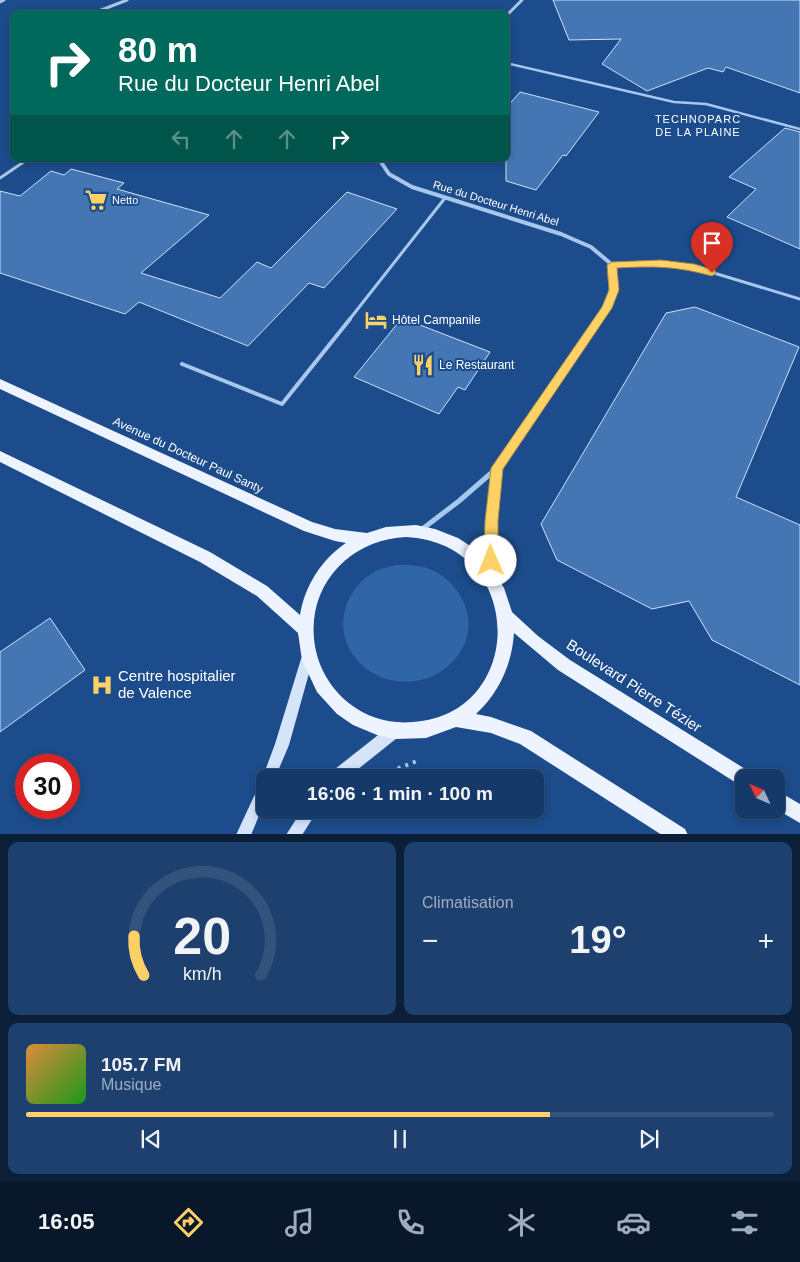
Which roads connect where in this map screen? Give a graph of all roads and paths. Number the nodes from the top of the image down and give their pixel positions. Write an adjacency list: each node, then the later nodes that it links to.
1 (4, 0): 4 (street)
2 (127, 0): 5 (street)
3 (522, 0): 6 (street)
4 (0, 2)
5 (101, 10)
6 (510, 12)
7 (510, 64): 8 (lane)
8 (800, 129)
9 (24, 162): 11 (lane)
10 (380, 162): 12 (street, Rue du Docteur Henri Abel)
11 (0, 178)
12 (445, 198): 13 (street, Rue du Docteur Henri Abel); 15 (lane)
13 (612, 265): 14 (lane); 18 (street)
14 (800, 299)
15 (182, 364)
16 (0, 384): 20 (main road, Avenue du Docteur Paul Santy)
17 (0, 456): 23 (main road)
18 (497, 468): 19 (street); 21 (street)
19 (417, 533): 20 (main road); 21 (main road)
20 (368, 539): 23 (main road)
21 (492, 575): 22 (main road)
22 (509, 618): 25 (main road); 31 (main road, Boulevard Pierre Tézier)
23 (303, 628): 24 (main road)
24 (307, 659): 26 (main road); 28 (main road)
25 (455, 718): 26 (main road); 38 (main road)
26 (397, 729): 29 (main road)
27 (429, 757): 30 (path)
28 (272, 769)
29 (346, 769)
30 (398, 769)
31 (735, 772)
32 (256, 805): 36 (main road)
33 (785, 805): 34 (main road)
34 (800, 814)
35 (304, 819): 37 (main road)
36 (243, 834)
37 (293, 834)
38 (679, 834)

